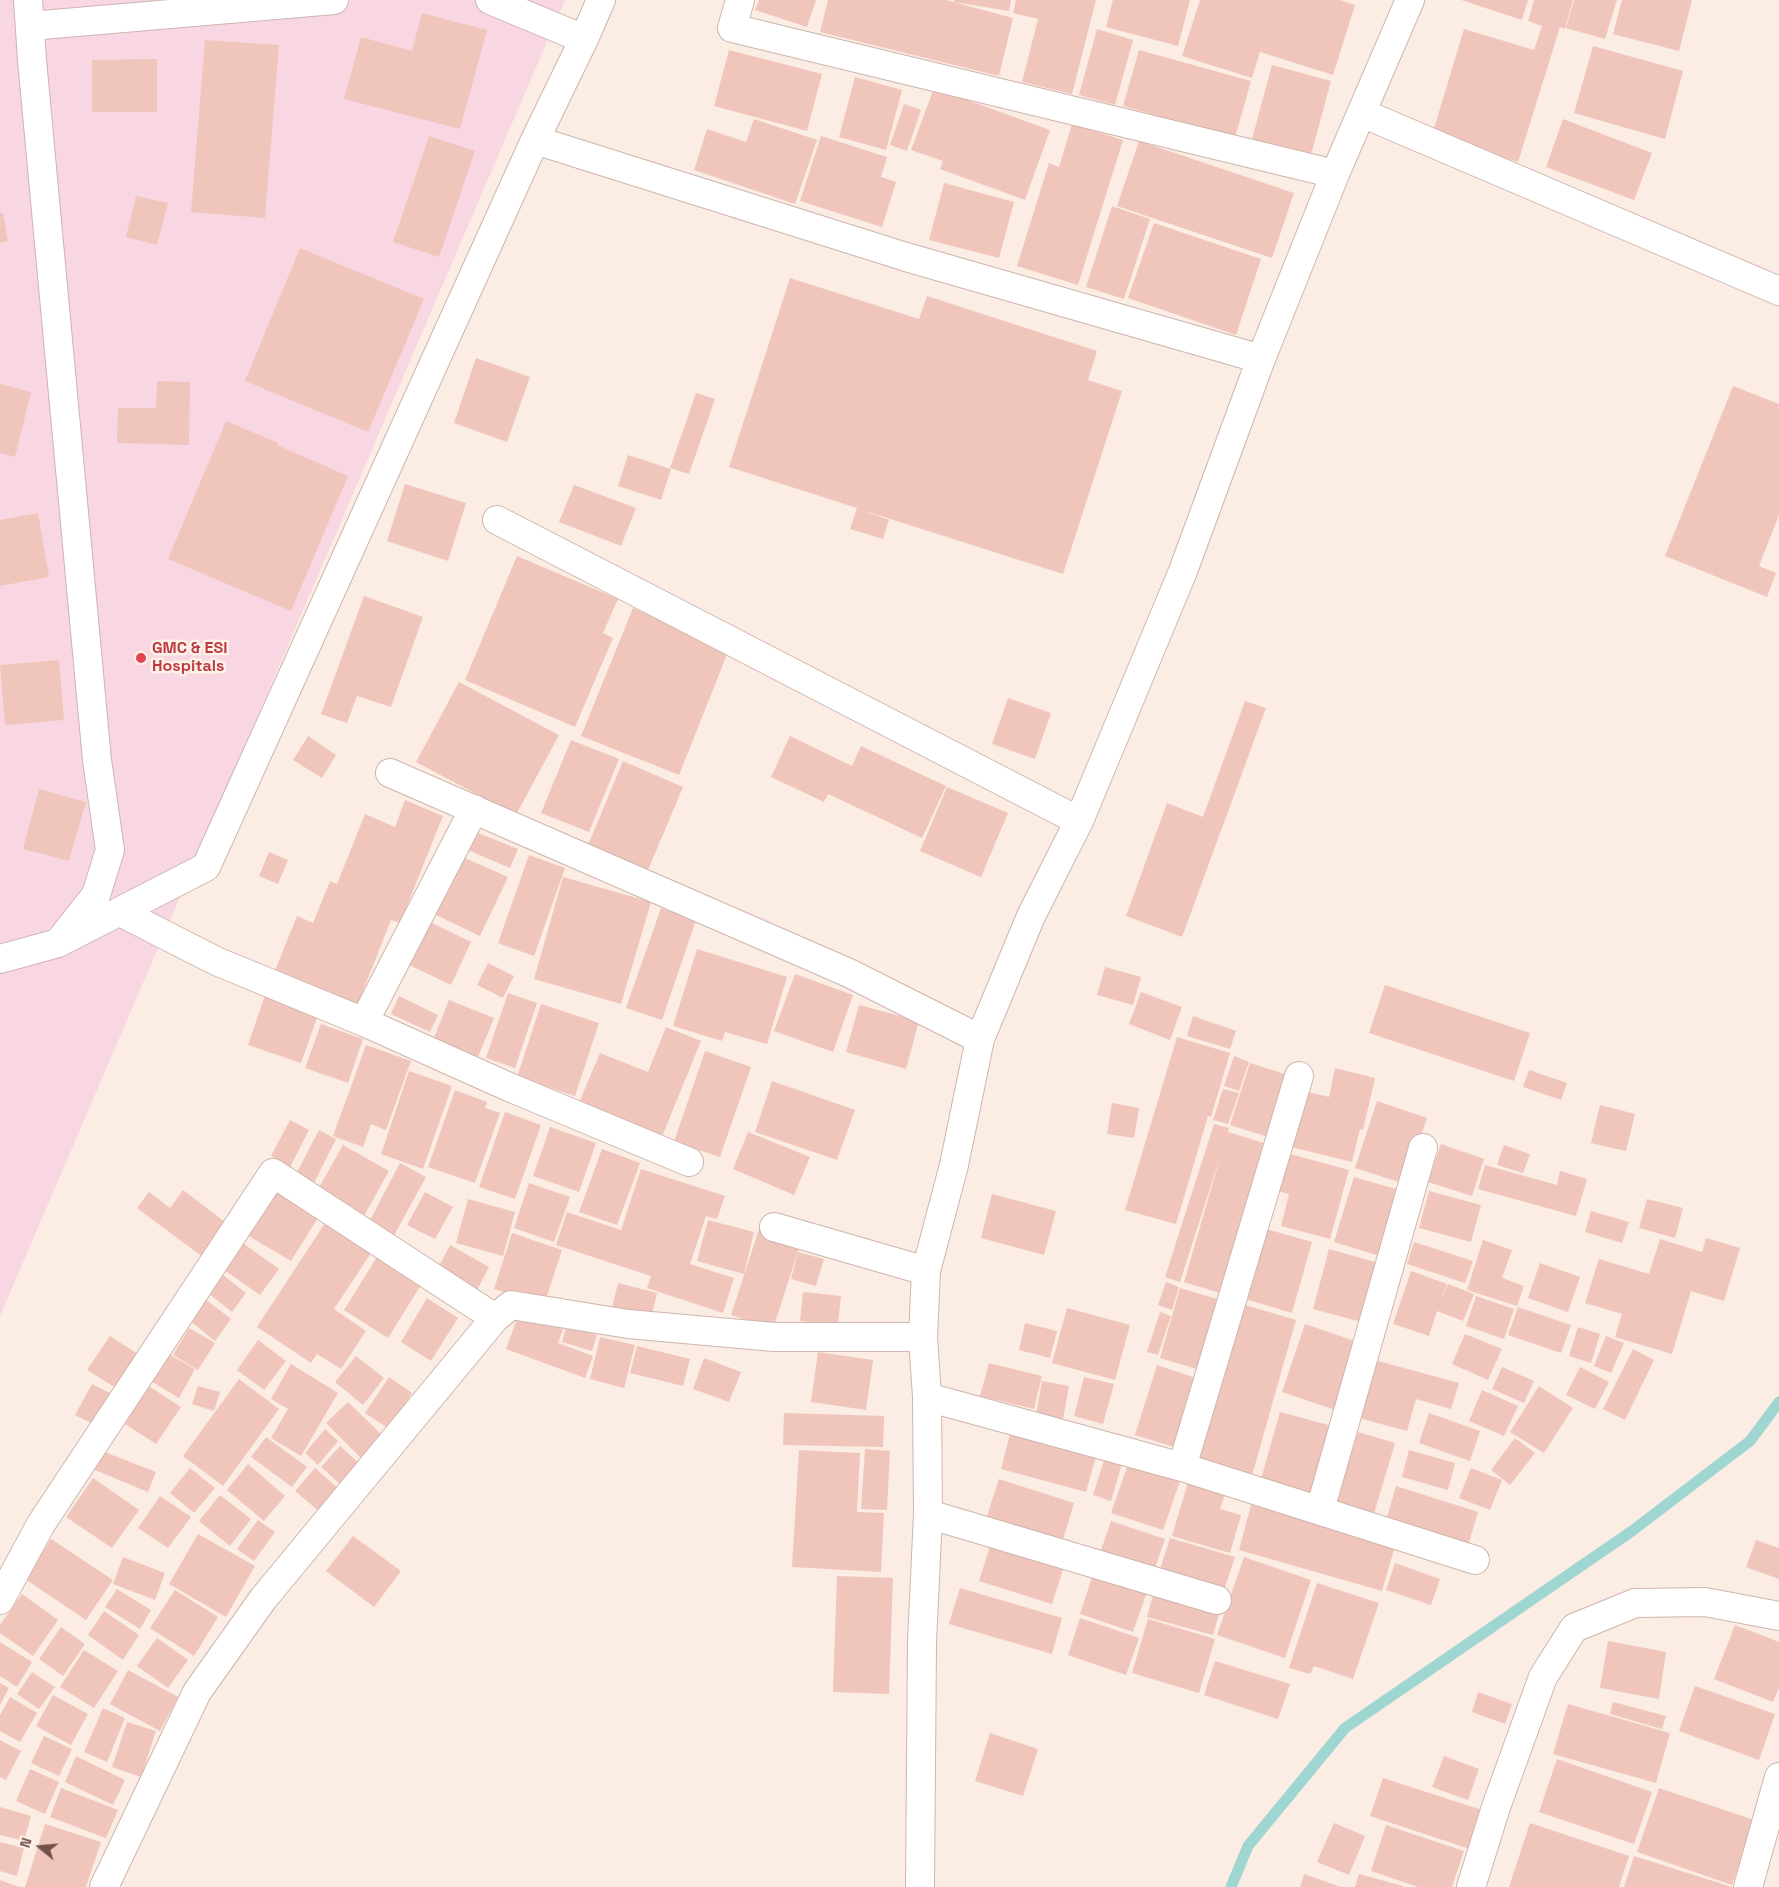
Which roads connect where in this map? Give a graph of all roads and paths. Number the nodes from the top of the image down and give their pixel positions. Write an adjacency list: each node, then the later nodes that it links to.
1 (334, 0): 6 (street)
2 (490, 0): 7 (street)
3 (601, 0): 7 (street)
4 (740, 0): 10 (street)
5 (1410, 0): 8 (street)
6 (29, 13): 18 (street)
7 (584, 39): 9 (street)
8 (1362, 113): 10 (street); 11 (street)
9 (534, 140): 12 (street); 17 (street)
10 (1336, 174): 12 (street)
11 (1779, 291)
12 (1262, 359): 16 (street)
13 (497, 520): 16 (street)
14 (390, 774): 15 (street)
15 (474, 809): 20 (street); 21 (street)
16 (1079, 821): 21 (street)
17 (120, 912): 18 (street); 20 (street)
18 (58, 943): 19 (street)
19 (0, 959)
20 (364, 1022): 24 (street)
21 (980, 1039): 26 (street)
22 (1299, 1076): 30 (street)
23 (1423, 1148): 31 (street)
24 (689, 1162)
25 (774, 1227): 26 (street)
26 (926, 1271): 28 (street)
27 (495, 1318): 28 (street); 34 (street); 38 (street)
28 (923, 1337): 29 (street)
29 (927, 1397): 30 (street); 32 (street)
30 (1182, 1467): 31 (street)
31 (1320, 1510): 33 (street)
32 (928, 1514): 35 (street); 39 (street)
33 (1475, 1560)
34 (0, 1600)
35 (1217, 1600)
36 (1779, 1616): 40 (street)
37 (1779, 1777): 41 (street)
38 (104, 1887)
39 (920, 1887)
40 (1471, 1887)
41 (1748, 1887)

